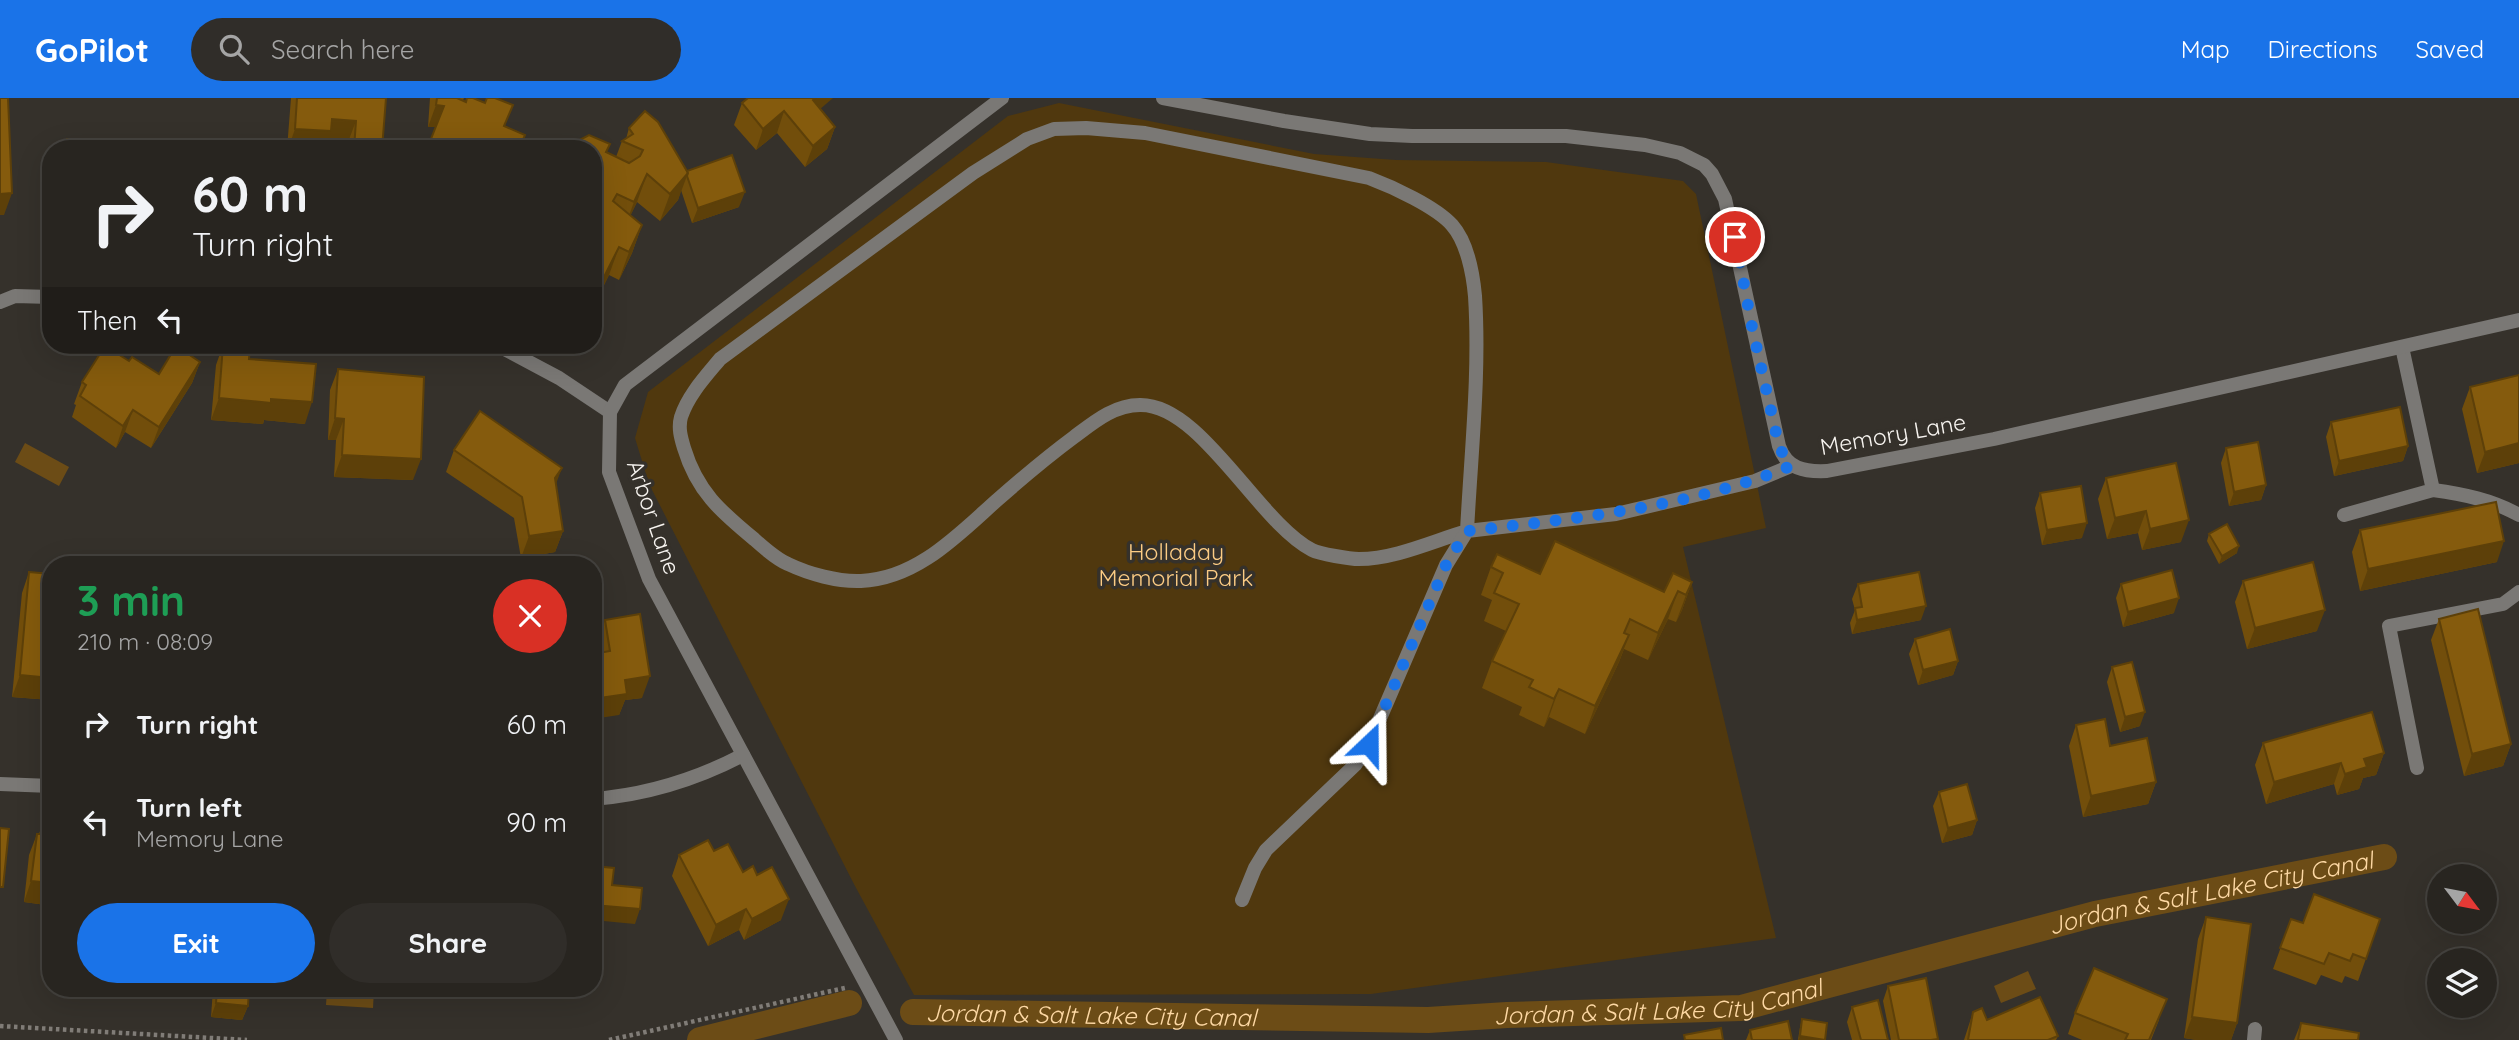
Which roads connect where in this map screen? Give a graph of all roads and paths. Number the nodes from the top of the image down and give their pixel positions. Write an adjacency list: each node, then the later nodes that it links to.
1 (1002, 98): 8 (street)
2 (1163, 98): 9 (street, Memory Lane)
3 (42, 297): 4 (street)
4 (0, 302)
5 (2519, 320): 6 (street, Memory Lane)
6 (2402, 347): 9 (street, Memory Lane); 10 (street)
7 (514, 354): 8 (street)
8 (610, 412): 15 (street, Arbor Lane)
9 (1791, 466): 13 (street)
10 (2432, 490): 11 (street); 12 (street)
11 (2519, 514)
12 (2344, 515)
13 (1467, 531): 13 (street); 20 (street)
14 (2519, 592): 16 (street)
15 (743, 755): 19 (street); 21 (street, Arbor Lane)
16 (2417, 768)
17 (0, 784): 18 (street)
18 (42, 786)
19 (602, 798)
20 (1242, 900)
21 (867, 983): 24 (path); 25 (street, Arbor Lane)
22 (0, 1026): 23 (path)
23 (247, 1040)
24 (609, 1040)
25 (896, 1040)

